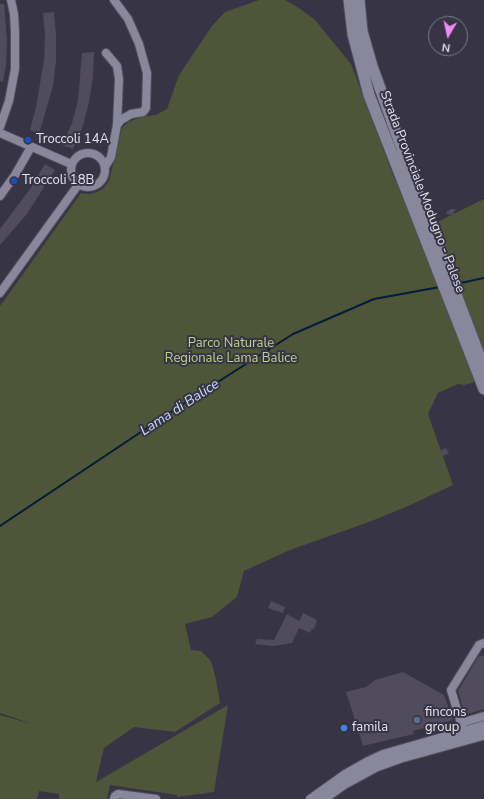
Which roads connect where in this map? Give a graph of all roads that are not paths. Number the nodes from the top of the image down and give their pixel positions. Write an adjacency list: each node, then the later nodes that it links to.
1 (12, 0): 7 (street)
2 (114, 0): 6 (street)
3 (350, 0): 14 (main road, Strada Provinciale Modugno - Palese)
4 (359, 0): 14 (main road, Strada Provinciale Modugno - Palese)
5 (106, 53): 6 (street)
6 (117, 125): 11 (street)
7 (0, 128)
8 (0, 133): 9 (street)
9 (31, 147): 10 (street); 13 (street)
10 (71, 164): 11 (street); 12 (street)
11 (105, 167): 12 (street)
12 (78, 185): 15 (street)
13 (0, 196)
14 (422, 217): 16 (main road, Strada Provinciale Modugno - Palese)
15 (0, 293)
16 (480, 364): 17 (main road, Strada Provinciale Modugno - Palese)
17 (484, 389)
18 (484, 643): 21 (street)
19 (484, 716): 21 (street)
20 (484, 725): 21 (street)
21 (463, 731): 22 (main road); 25 (main road); 25 (street)
22 (484, 734)
23 (114, 799): 24 (street)
24 (156, 799)
25 (314, 799)

